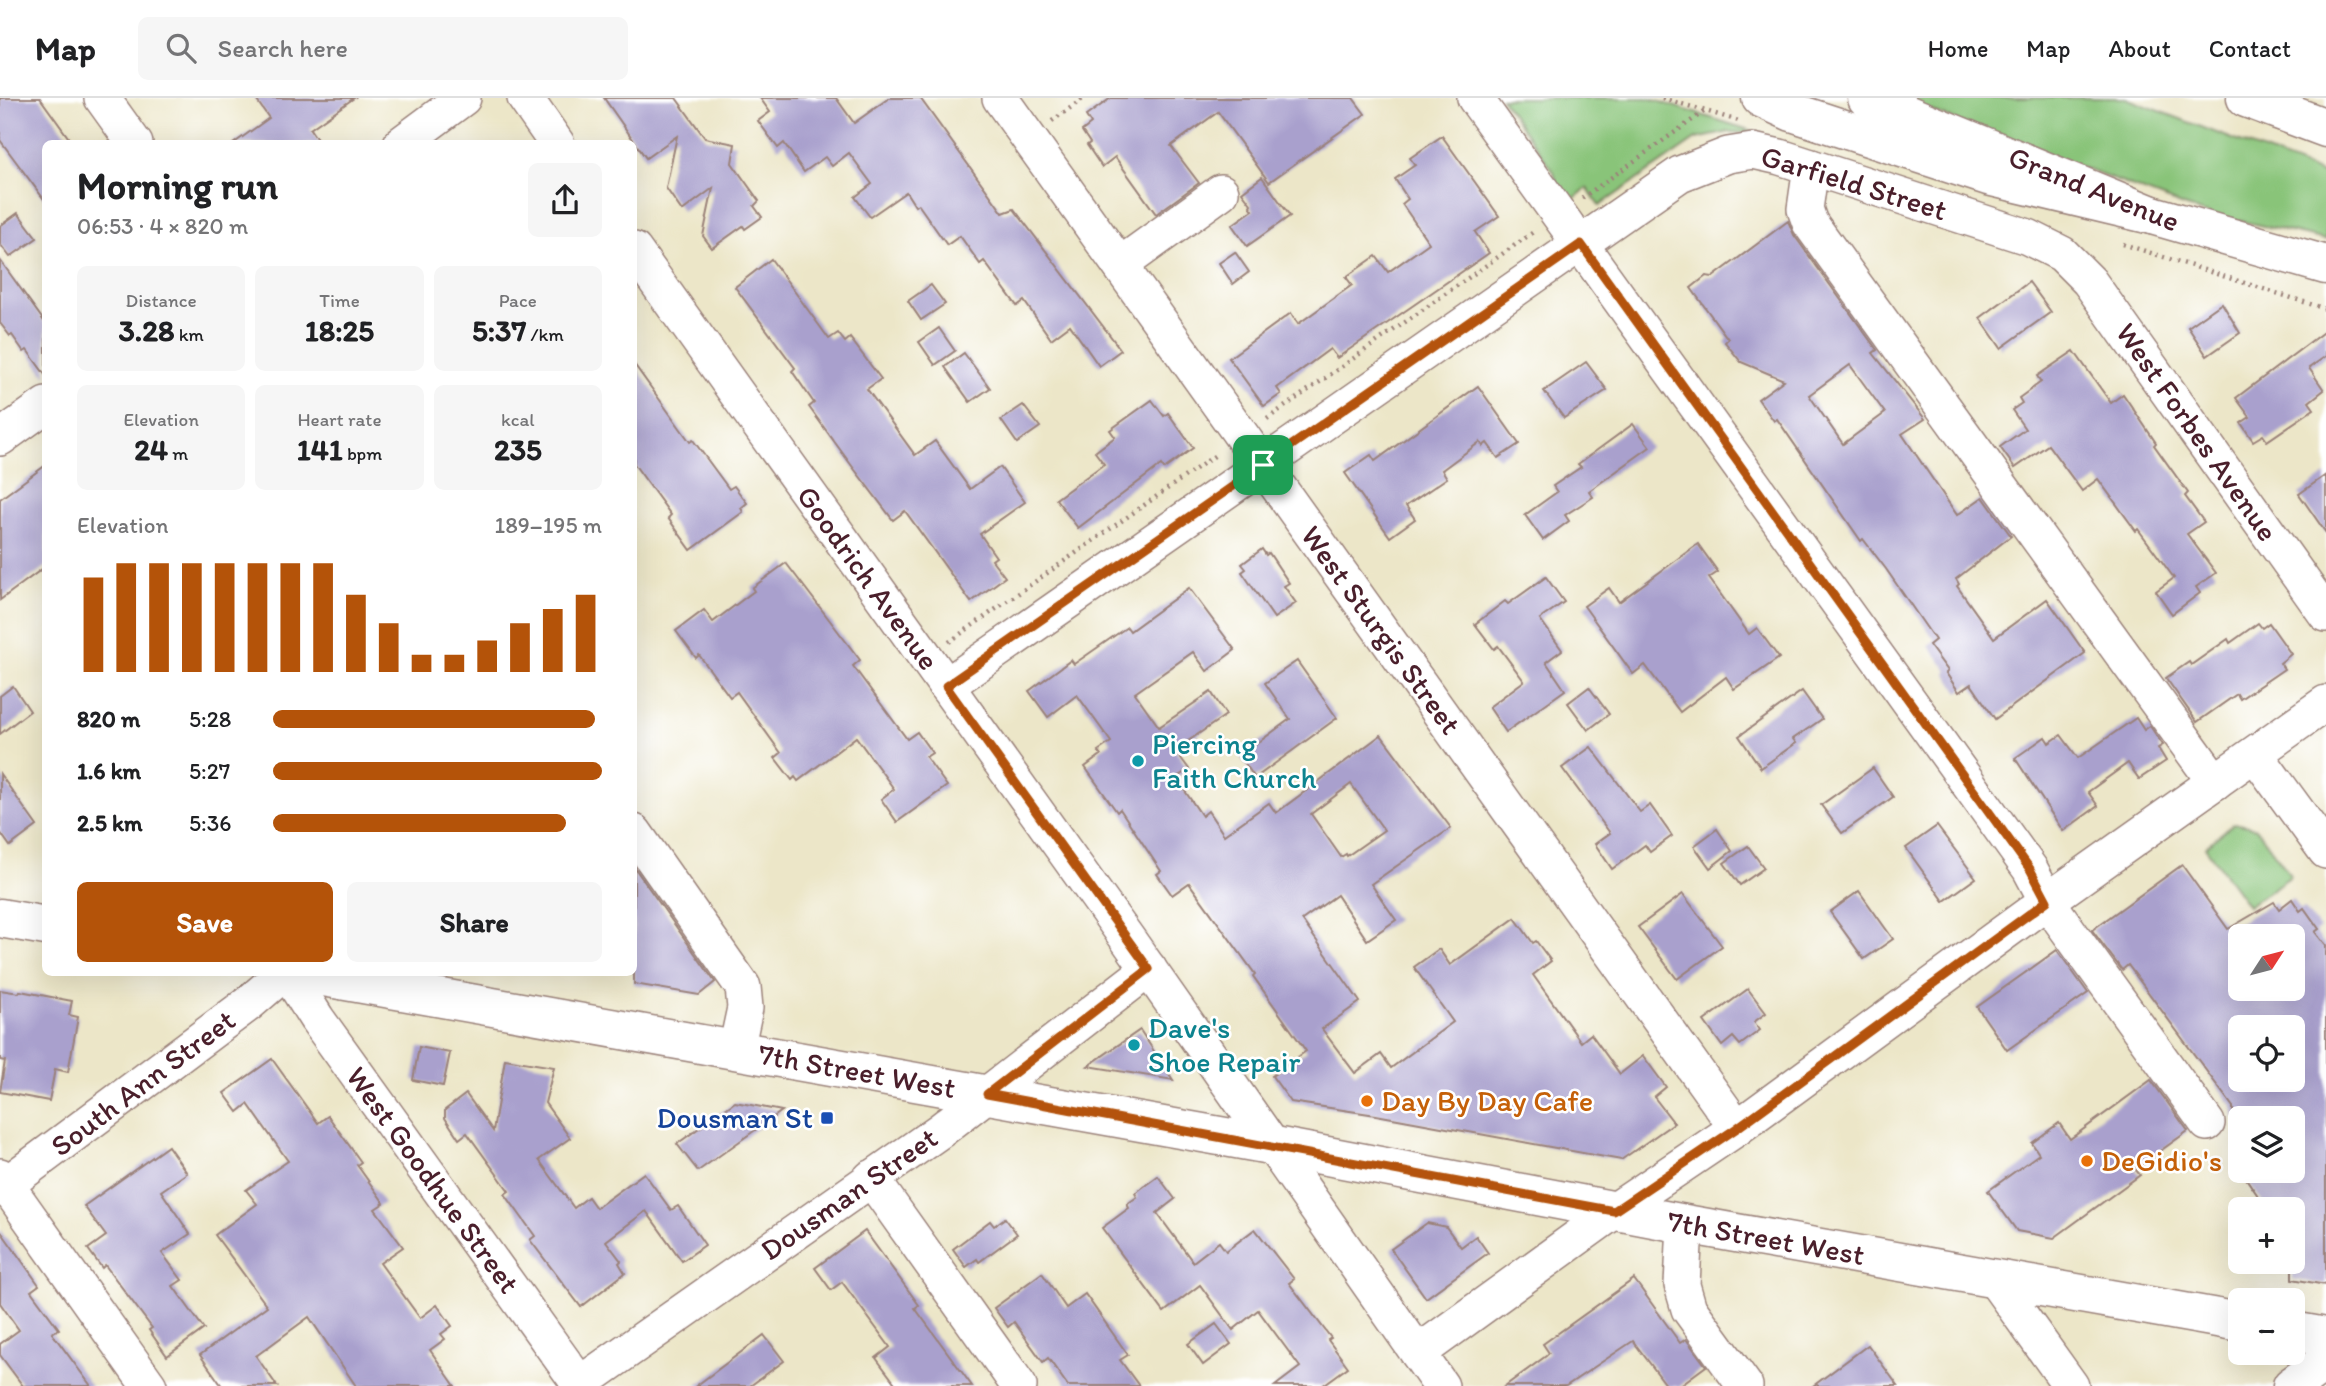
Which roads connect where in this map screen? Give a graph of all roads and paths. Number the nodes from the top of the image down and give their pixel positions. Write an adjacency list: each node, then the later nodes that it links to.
1 (102, 98): 13 (street)
2 (463, 98): 14 (street)
3 (525, 98): 15 (street)
4 (1000, 98): 12 (street, West Sturgis Street)
5 (1084, 98): 12 (path)
6 (1475, 98): 18 (street)
7 (1761, 98): 19 (main road)
8 (1867, 98): 19 (main road, Grand Avenue)
9 (2246, 98): 11 (main road)
10 (1705, 111): 18 (path)
11 (2326, 128)
12 (1028, 137): 23 (street, West Sturgis Street)
13 (132, 140)
14 (406, 140)
15 (554, 140)
16 (1811, 167): 20 (street, Garfield Street); 22 (street, Garfield Street); 32 (street)
17 (1221, 192): 23 (street)
18 (1559, 214): 20 (street)
19 (2152, 215): 24 (main road, Grand Avenue)
20 (1581, 244): 27 (street, Garfield Street); 35 (street)
21 (637, 254): 29 (street, Goodrich Avenue)
22 (2062, 254): 28 (street, West Forbes Avenue)
23 (1120, 265): 27 (street, West Sturgis Street)
24 (2326, 265)
25 (42, 408): 26 (street)
26 (0, 438)
27 (1263, 465): 29 (street, Garfield Street); 45 (street, West Sturgis Street)
28 (2326, 614)
29 (946, 686): 38 (street, Goodrich Avenue)
30 (2326, 703): 31 (street)
31 (2255, 754): 32 (street); 34 (street)
32 (2215, 782): 35 (street)
33 (637, 836): 42 (street)
34 (2326, 851)
35 (2047, 901): 44 (street); 45 (street)
36 (0, 918): 37 (main road)
37 (42, 925)
38 (1149, 969): 43 (street, Dousman Street); 46 (street, Goodrich Avenue)
39 (282, 976): 48 (street, South Ann Street)
40 (288, 976): 57 (street, West Goodhue Street)
41 (318, 976): 42 (main road, 7th Street West)
42 (736, 1050): 43 (main road, 7th Street West)
43 (987, 1094): 46 (main road, 7th Street West); 47 (street, Dousman Street)
44 (2207, 1123)
45 (1737, 1128): 49 (street)
46 (1270, 1145): 49 (main road, 7th Street West); 55 (street, Goodrich Avenue)
47 (872, 1178): 57 (street, Dousman Street); 59 (street)
48 (2, 1183): 58 (street)
49 (1614, 1211): 50 (main road, 7th Street West); 55 (street)
50 (1685, 1224): 51 (main road, 7th Street West); 61 (street)
51 (1995, 1280): 52 (main road, 7th Street West); 62 (street)
52 (2228, 1320)
53 (2305, 1333): 54 (main road)
54 (2326, 1337)
55 (1418, 1353): 60 (street, Goodrich Avenue)
56 (2326, 1362): 63 (main road)
57 (579, 1385)
58 (149, 1386)
59 (1019, 1386)
60 (1441, 1386)
61 (1745, 1386)
62 (2071, 1386)
63 (2292, 1386)

